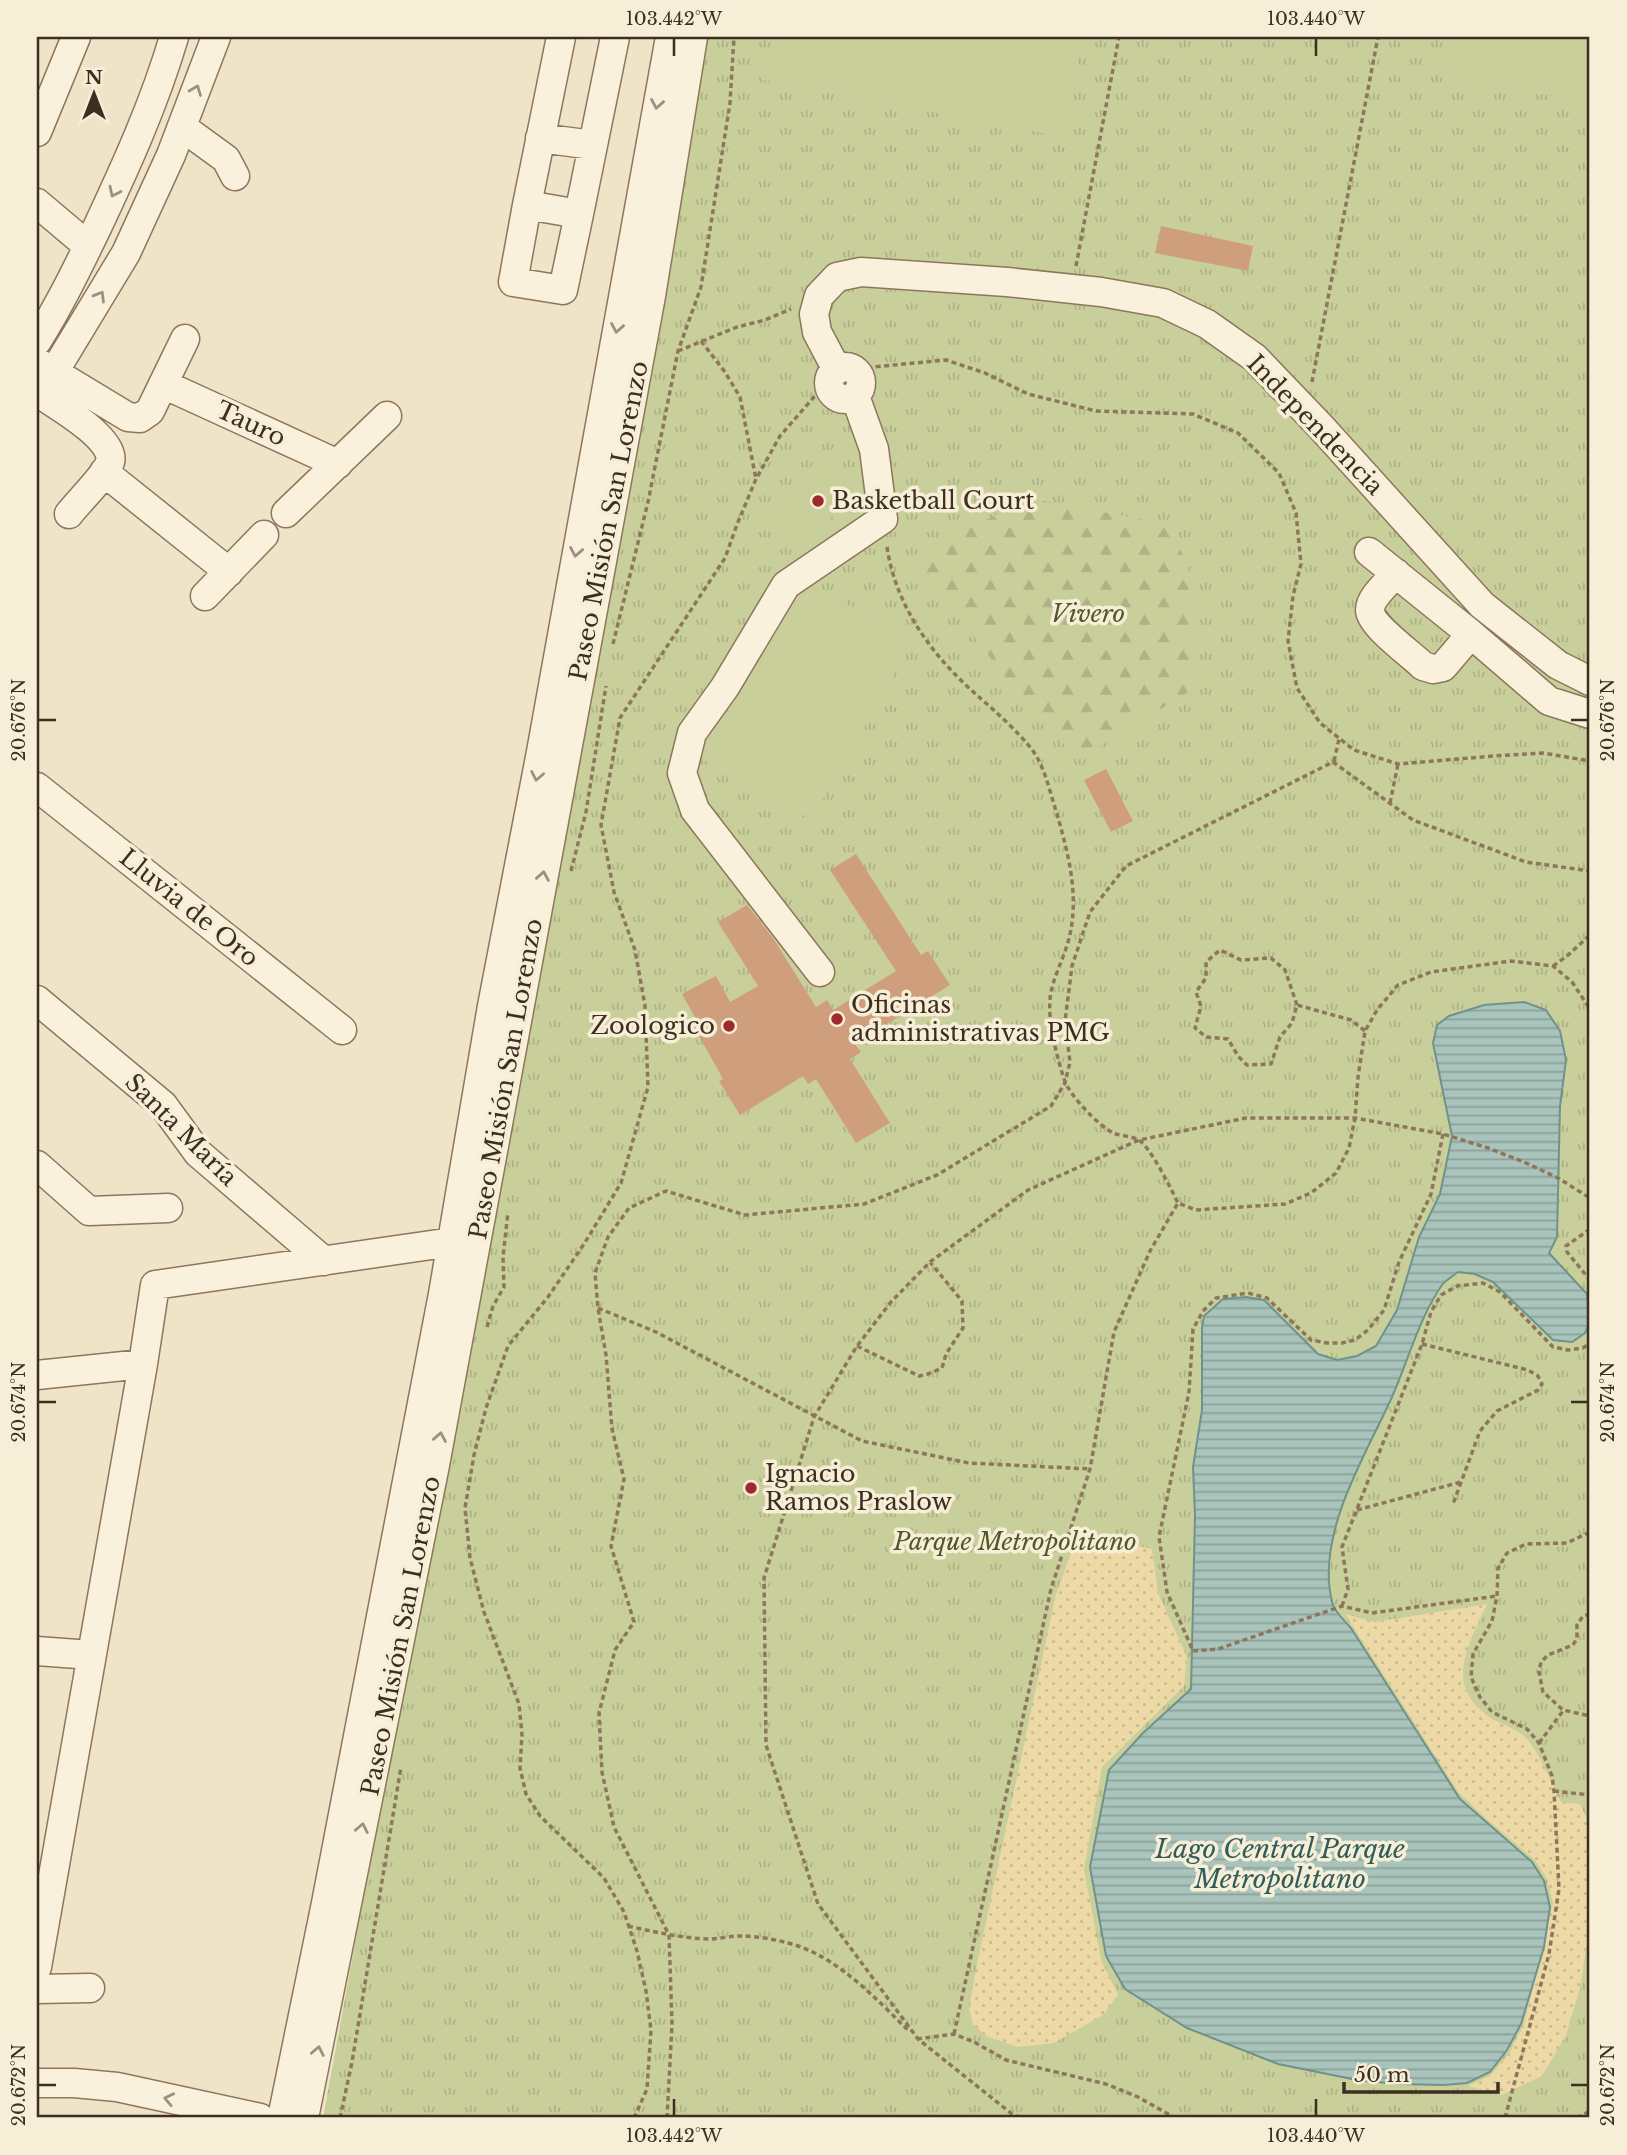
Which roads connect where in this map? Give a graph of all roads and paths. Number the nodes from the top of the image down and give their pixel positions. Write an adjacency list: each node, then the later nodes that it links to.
1 (76, 37): 11 (street)
2 (174, 37): 13 (street)
3 (216, 37): 10 (street, one-way to 3)
4 (561, 37): 12 (street)
5 (615, 37): 14 (street)
6 (683, 37): 76 (street, Paseo Misión San Lorenzo, one-way to 76); 115 (street, Paseo Misión San Lorenzo, one-way to 6)
7 (734, 37): 28 (path)
8 (1119, 37): 22 (path)
9 (1378, 37): 32 (path)
10 (182, 127): 15 (street); 16 (street)
11 (37, 132)
12 (540, 138): 14 (street); 18 (street)
13 (136, 144): 15 (street); 17 (street); 21 (street, one-way to 21)
14 (593, 145): 20 (street)
15 (171, 155): 17 (street)
16 (235, 176)
17 (159, 182): 27 (street, one-way to 17)
18 (527, 205): 20 (street); 20 (street)
19 (41, 207): 21 (street)
20 (579, 214)
21 (88, 246): 24 (street)
22 (1071, 289): 23 (street, Independencia); 32 (street, Independencia)
23 (819, 296): 26 (path); 29 (street)
24 (40, 329): 27 (street)
25 (185, 339): 31 (street)
26 (701, 341): 28 (path); 36 (path)
27 (72, 344): 30 (street)
28 (678, 351): 46 (path)
29 (845, 382): 36 (path); 39 (street); 50 (path)
30 (40, 383): 31 (street); 35 (street)
31 (163, 384): 34 (street, Tauro)
32 (1307, 412): 47 (street, Independencia)
33 (387, 416): 34 (street)
34 (338, 464): 37 (street)
35 (104, 472): 38 (street); 42 (street)
36 (756, 480): 104 (path)
37 (286, 513)
38 (69, 514)
39 (883, 519): 60 (street); 66 (path)
40 (264, 535): 42 (street)
41 (1369, 552): 43 (street)
42 (229, 572): 44 (street)
43 (1396, 573): 45 (street); 45 (street)
44 (205, 596)
45 (1471, 634): 49 (street)
46 (613, 644)
47 (1590, 681)
48 (606, 683): 57 (path)
49 (1590, 714)
50 (1339, 739): 52 (path); 53 (path)
51 (1590, 761): 53 (path)
52 (1333, 762): 55 (path); 66 (path)
53 (1398, 764): 55 (path)
54 (37, 787): 64 (street, Lluvia de Oro)
55 (1390, 803): 56 (path)
56 (1590, 871)
57 (571, 874)
58 (1590, 935): 59 (path)
59 (1553, 966): 63 (path); 65 (path)
60 (820, 971)
61 (37, 1000): 77 (street, Santa María)
62 (1297, 1005): 62 (path); 65 (path)
63 (1590, 1009)
64 (342, 1030)
65 (1365, 1031): 67 (path)
66 (1065, 1083): 69 (path); 80 (path)
67 (1355, 1118): 68 (path); 69 (path); 72 (path)
68 (1443, 1134): 71 (path); 94 (path)
69 (1139, 1140): 72 (path); 78 (path)
70 (37, 1165): 73 (street)
71 (1590, 1198)
72 (1178, 1203): 88 (path)
73 (168, 1208)
74 (509, 1210): 81 (path)
75 (1590, 1229): 79 (path)
76 (452, 1242): 77 (street); 114 (street, Paseo Misión San Lorenzo)
77 (324, 1261): 85 (street)
78 (930, 1262): 84 (path); 84 (path)
79 (1590, 1280)
80 (597, 1308): 87 (path); 105 (path)
81 (486, 1331)
82 (1590, 1343): 83 (path)
83 (1422, 1344): 89 (path); 91 (path)
84 (857, 1346): 87 (path)
85 (144, 1364): 86 (street); 97 (street)
86 (37, 1375)
87 (814, 1418): 88 (path); 110 (path)
88 (1090, 1469): 109 (path)
89 (1461, 1482): 90 (path); 91 (path)
90 (1453, 1504)
91 (1357, 1510): 94 (path)
92 (1590, 1532): 93 (path)
93 (1497, 1596): 94 (path); 100 (path)
94 (1342, 1606)
95 (1590, 1614): 98 (path)
96 (37, 1651): 97 (street)
97 (91, 1655): 106 (street)
98 (1563, 1710): 99 (path); 100 (path)
99 (1590, 1716)
100 (1539, 1743): 102 (path)
101 (402, 1765): 116 (path)
102 (1553, 1791): 103 (path); 121 (path)
103 (1590, 1795)
104 (628, 1926): 105 (path); 117 (path)
105 (669, 1935): 110 (path); 118 (path)
106 (37, 1968)
107 (90, 1988): 108 (street)
108 (37, 1989)
109 (954, 2034): 110 (path); 120 (path)
110 (918, 2039): 119 (path)
111 (37, 2083): 113 (street, one-way to 111)
112 (1590, 2111): 122 (path)
113 (260, 2118)
114 (282, 2118)
115 (304, 2118)
116 (340, 2118)
117 (635, 2118)
118 (667, 2118)
119 (1020, 2118)
120 (1175, 2118)
121 (1505, 2118)
122 (1577, 2118)

